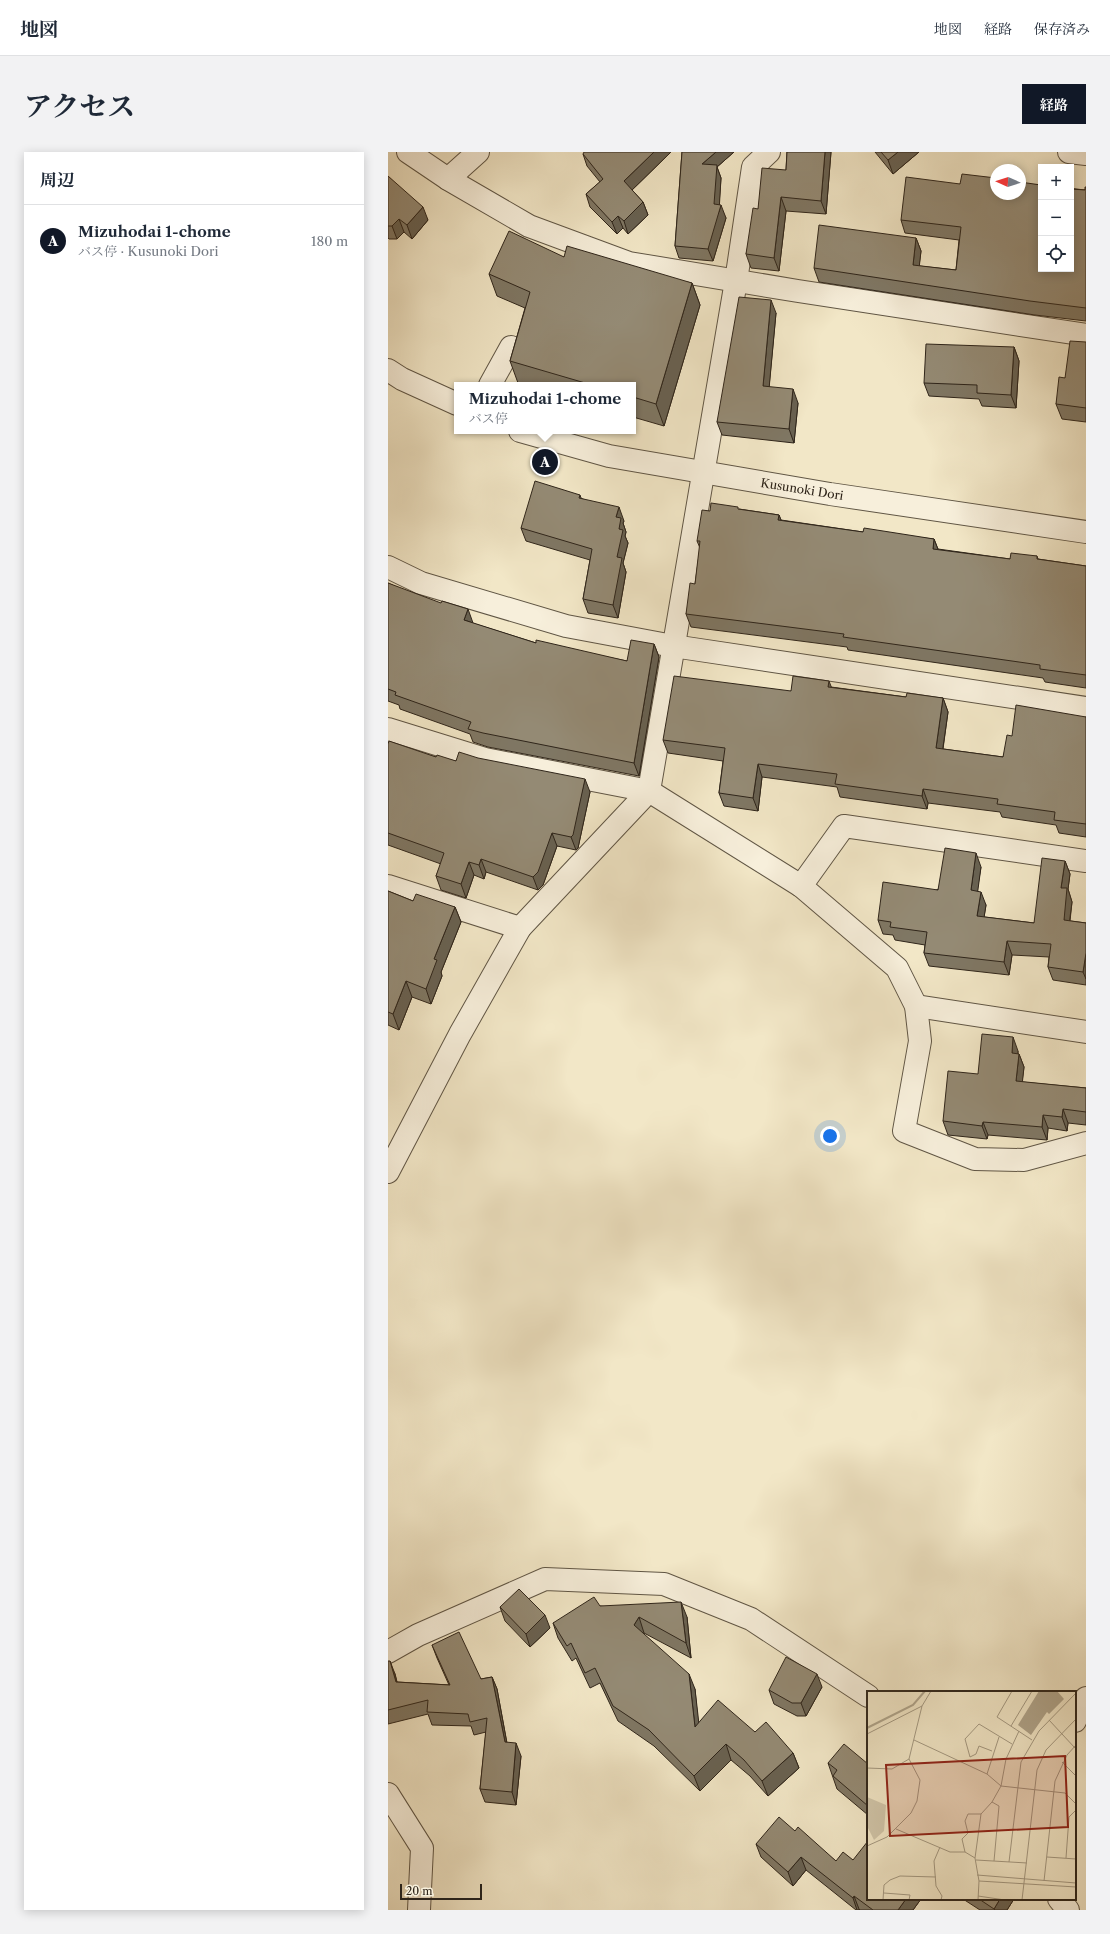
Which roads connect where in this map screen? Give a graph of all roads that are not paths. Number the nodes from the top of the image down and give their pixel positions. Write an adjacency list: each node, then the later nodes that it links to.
1 (408, 152): 6 (street)
2 (478, 152): 6 (street)
3 (769, 152): 7 (street)
4 (1068, 152): 5 (street)
5 (1086, 154)
6 (448, 179): 7 (street)
7 (736, 281): 8 (street); 14 (street)
8 (1086, 335)
9 (511, 347): 11 (street)
10 (388, 370): 12 (street)
11 (492, 382)
12 (454, 403)
13 (531, 434): 14 (street, Kusunoki Dori)
14 (702, 472): 15 (street, Kusunoki Dori); 17 (street)
15 (1086, 532)
16 (388, 567): 17 (street)
17 (673, 646): 18 (street); 20 (street)
18 (1086, 708)
19 (388, 729): 20 (street)
20 (649, 791): 23 (street); 24 (street)
21 (1086, 861): 23 (street)
22 (388, 886): 24 (street)
23 (800, 886): 25 (street)
24 (520, 928): 28 (street)
25 (916, 1006): 26 (street); 27 (street)
26 (1086, 1032)
27 (1086, 1143)
28 (388, 1172)
29 (388, 1652): 30 (street)
30 (867, 1695)
31 (1086, 1698): 32 (street)
32 (1076, 1719)
33 (388, 1794): 35 (street)
34 (1060, 1900): 36 (street)
35 (419, 1910)
36 (1068, 1910)

